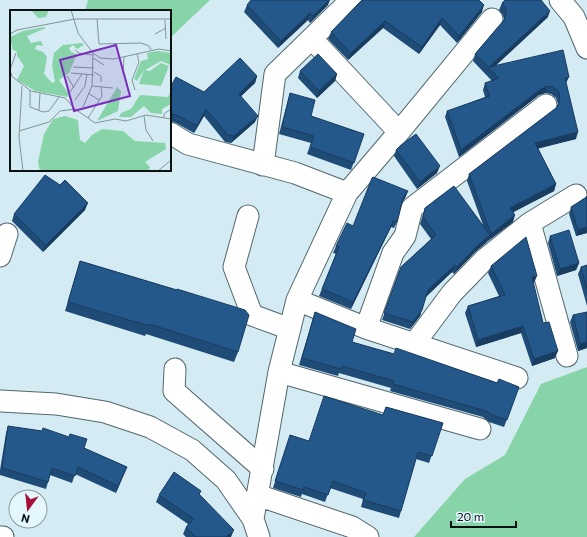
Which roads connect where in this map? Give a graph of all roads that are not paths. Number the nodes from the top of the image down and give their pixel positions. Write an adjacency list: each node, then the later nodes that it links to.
1 (351, 0): 5 (street)
2 (560, 0): 4 (street)
3 (492, 19): 8 (street)
4 (580, 19): 6 (street)
5 (312, 39): 8 (street); 10 (street)
6 (587, 48)
7 (546, 104): 18 (street)
8 (399, 132): 11 (street)
9 (171, 134): 10 (street)
10 (263, 165): 11 (street)
11 (347, 193): 17 (street)
12 (576, 195): 14 (street)
13 (248, 216): 19 (street)
14 (530, 223): 20 (street); 21 (street)
15 (7, 234): 16 (street)
16 (0, 256)
17 (297, 300): 18 (street); 19 (street)
18 (366, 328): 20 (street)
19 (290, 329): 23 (street)
20 (414, 344): 24 (street)
21 (567, 356)
22 (175, 369): 27 (street)
23 (279, 372): 26 (street); 27 (street)
24 (517, 378)
25 (0, 401): 29 (street)
26 (480, 429)
27 (263, 469): 28 (street)
28 (258, 495): 29 (street); 30 (street)
29 (256, 528)
30 (368, 537)

